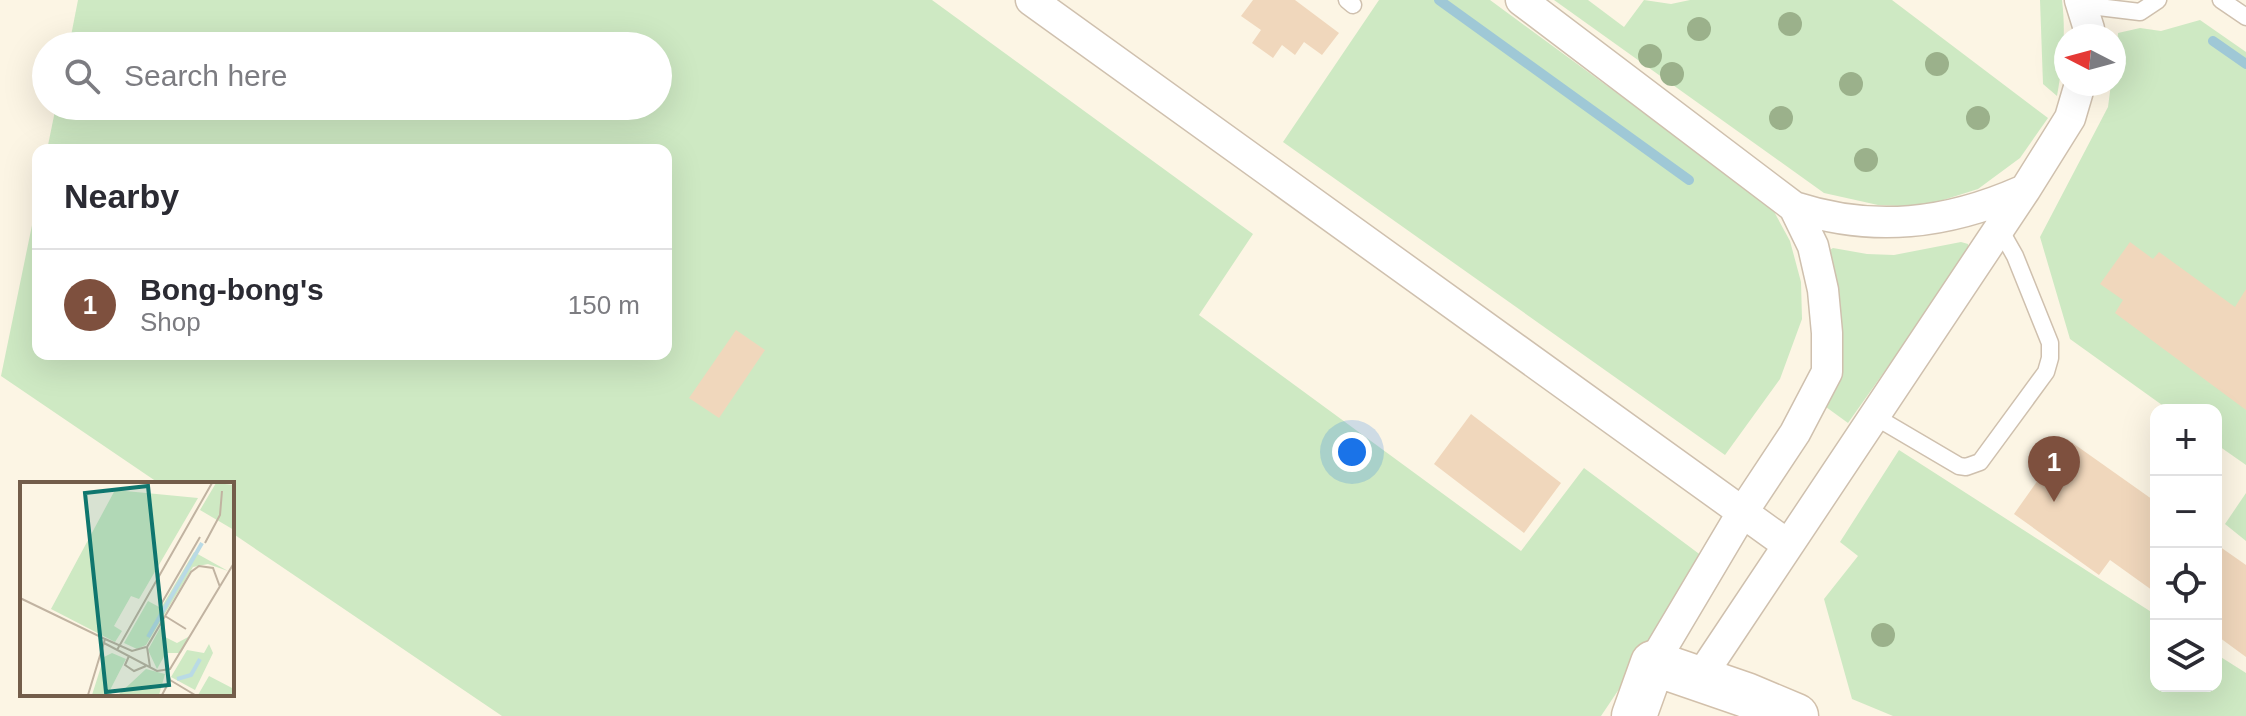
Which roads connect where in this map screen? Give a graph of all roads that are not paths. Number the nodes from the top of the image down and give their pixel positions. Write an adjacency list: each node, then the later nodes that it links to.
1 (1031, 0): 13 (street)
2 (1521, 0): 10 (street)
3 (2158, 0): 5 (lane)
4 (2221, 0): 6 (lane)
5 (2081, 2): 7 (street)
6 (2246, 17)
7 (2088, 24)
8 (2076, 96): 9 (street)
9 (2025, 190): 10 (street); 11 (street)
10 (1794, 207): 13 (street)
11 (1998, 226): 12 (street); 12 (lane)
12 (1874, 416): 14 (street)
13 (1742, 513): 14 (street); 15 (street)
14 (1788, 545): 16 (street)
15 (1653, 663): 16 (main road); 17 (main road)
16 (1699, 679): 18 (main road); 19 (main road)
17 (1634, 716)
18 (1655, 716)
19 (1796, 716)

